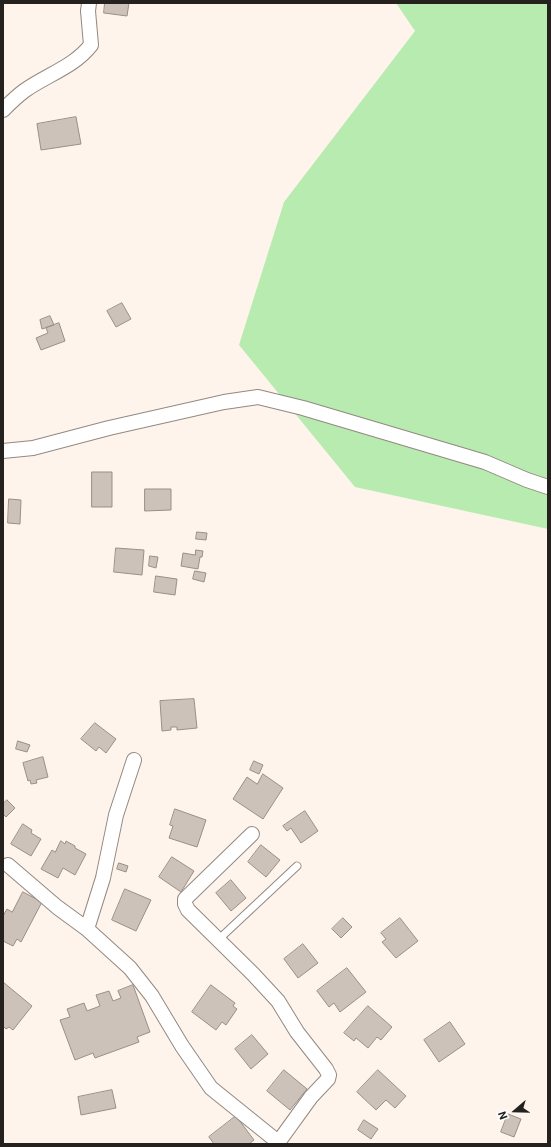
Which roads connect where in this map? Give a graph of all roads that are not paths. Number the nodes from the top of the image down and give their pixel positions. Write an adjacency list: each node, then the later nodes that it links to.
1 (89, 3): 2 (street)
2 (3, 110)
3 (3, 451): 4 (street)
4 (548, 487)
5 (134, 760): 9 (street)
6 (252, 834): 10 (street)
7 (8, 865): 9 (street)
8 (297, 866): 10 (lane)
9 (88, 929): 11 (street)
10 (218, 940): 11 (street)
11 (277, 1143)

